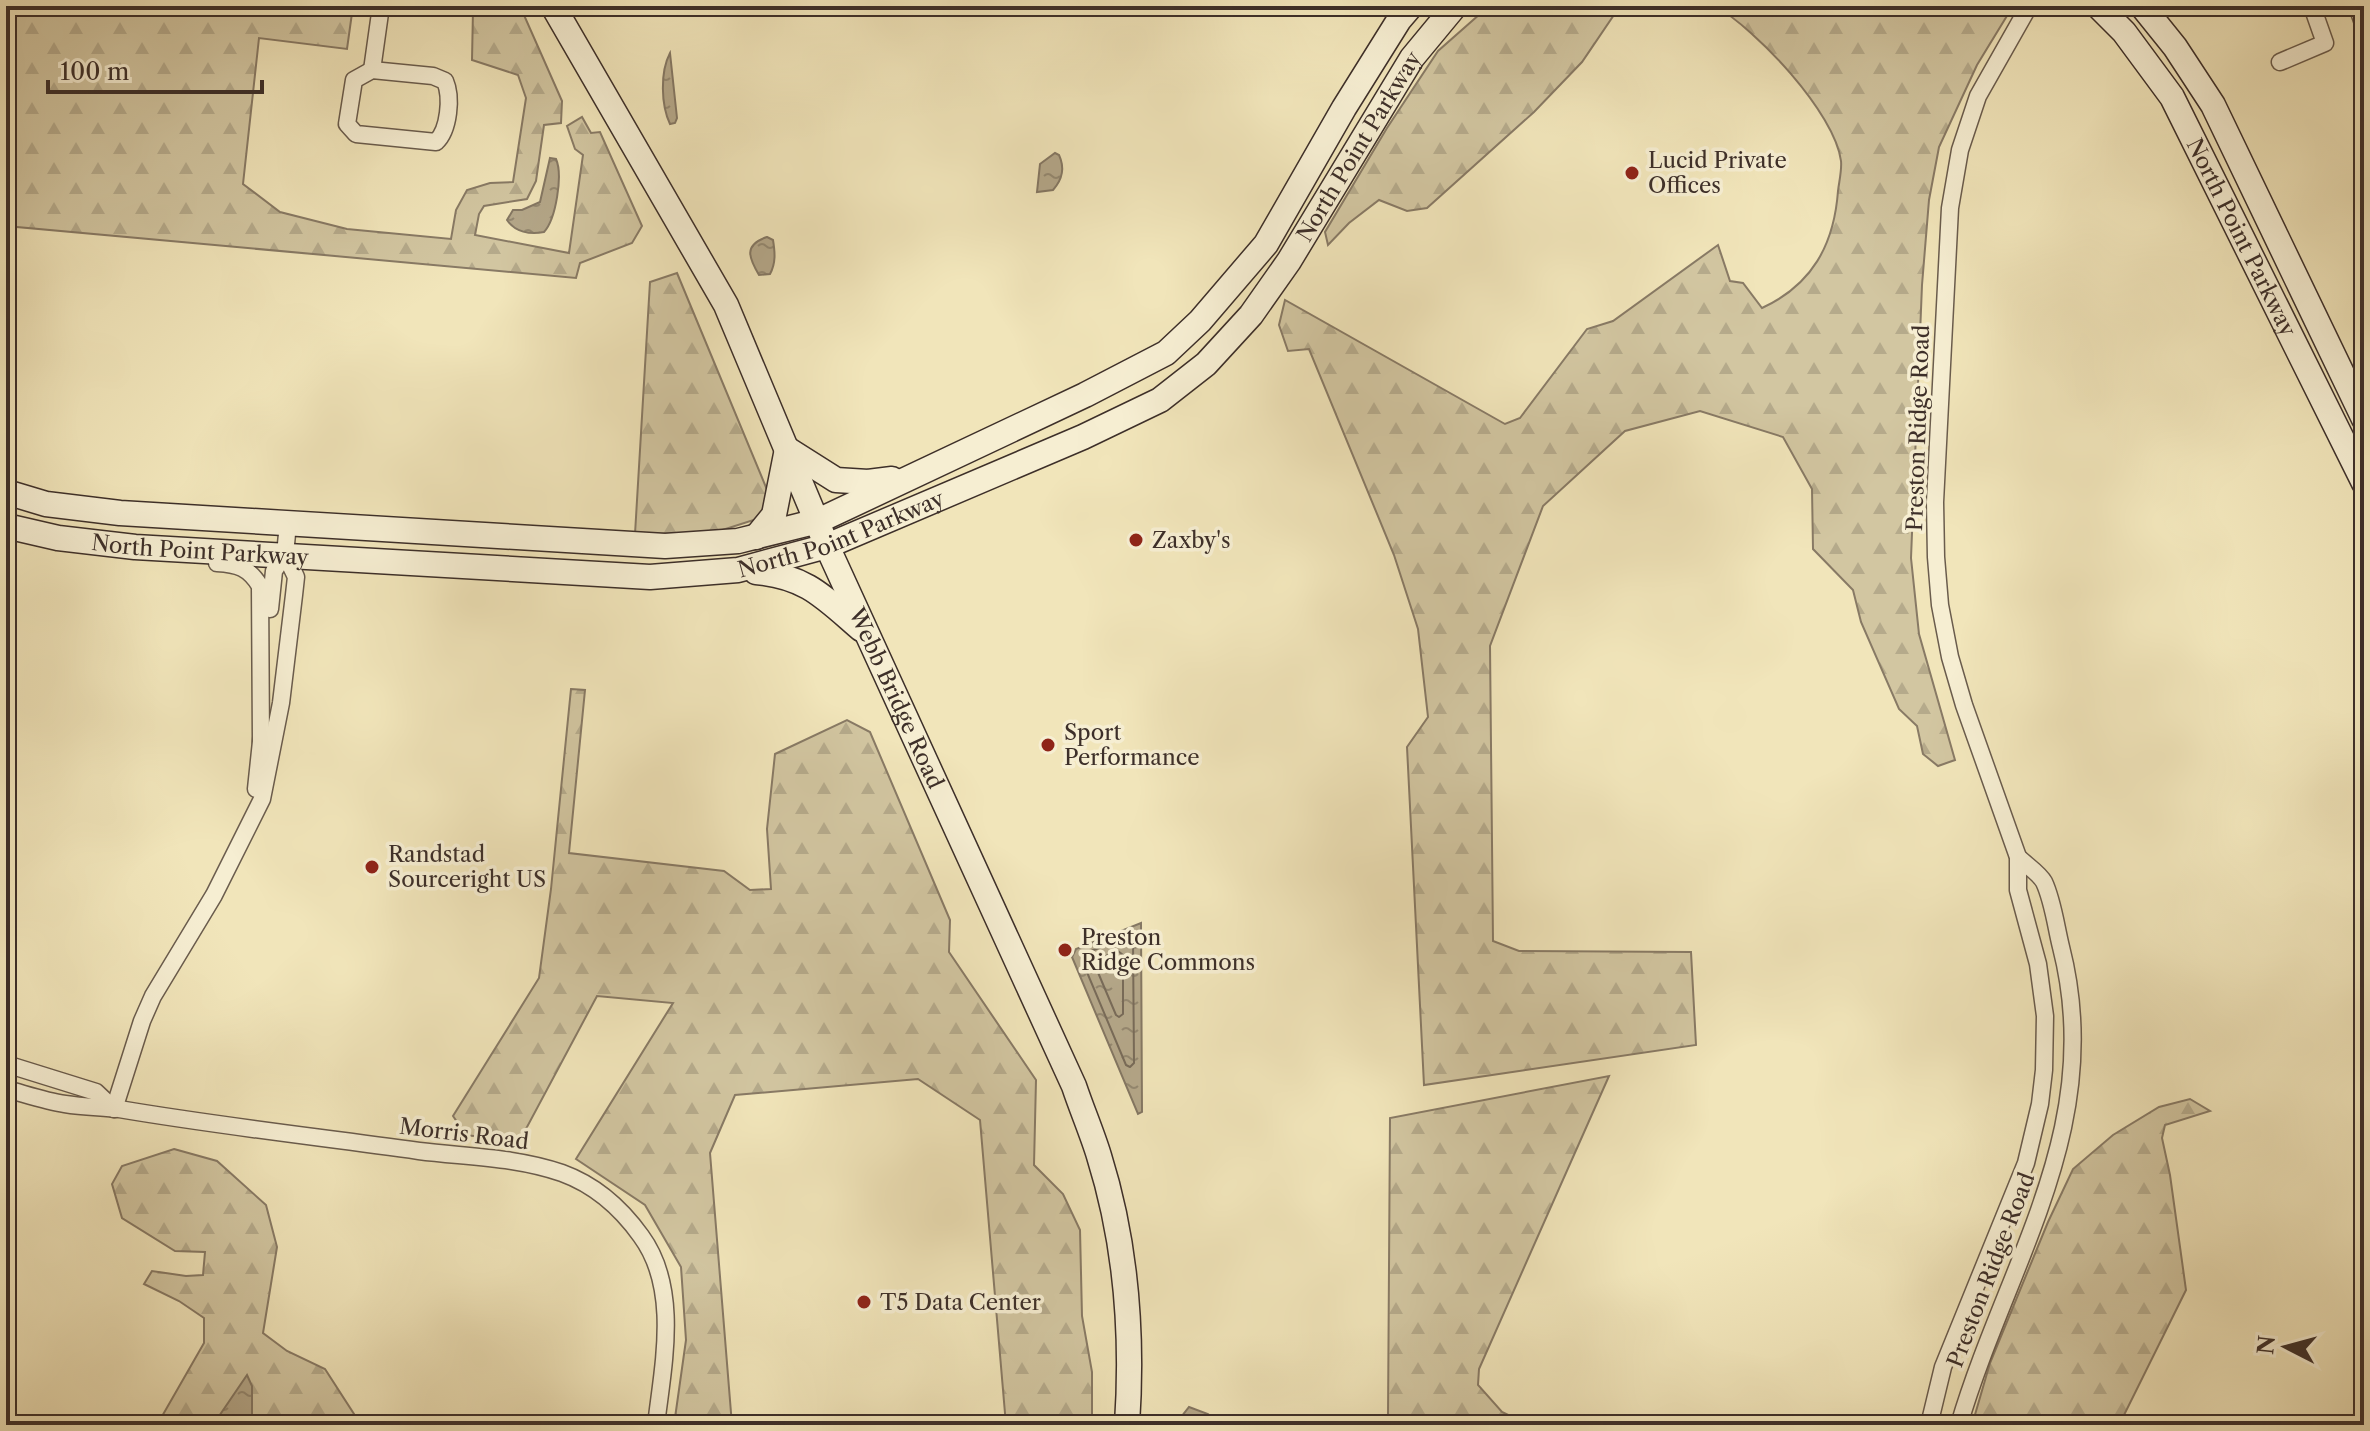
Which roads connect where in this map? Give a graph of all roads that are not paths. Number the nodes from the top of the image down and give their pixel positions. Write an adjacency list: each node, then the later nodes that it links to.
1 (381, 6): 12 (street)
2 (553, 6): 14 (street, Webb Bridge Road)
3 (1411, 6): 15 (street, North Point Parkway)
4 (1455, 6): 22 (street, North Point Parkway)
5 (2029, 6): 29 (street, Preston Ridge Road)
6 (2098, 6): 16 (street, North Point Parkway)
7 (2142, 6): 13 (street, North Point Parkway)
8 (2321, 6): 11 (street)
9 (2357, 6): 10 (street)
10 (2364, 26)
11 (2280, 62)
12 (372, 70): 12 (street)
13 (2364, 418)
14 (787, 449): 15 (street); 18 (street, Webb Bridge Road); 21 (street)
15 (913, 476): 18 (street, North Point Parkway)
16 (2364, 483)
17 (6, 492): 19 (street, North Point Parkway)
18 (818, 521): 21 (street, North Point Parkway); 22 (street, Webb Bridge Road)
19 (288, 524): 21 (street, North Point Parkway); 24 (street)
20 (6, 526): 23 (street, North Point Parkway)
21 (756, 537)
22 (827, 546): 25 (street, North Point Parkway); 26 (street, Webb Bridge Road)
23 (135, 547): 24 (street, North Point Parkway); 27 (street)
24 (285, 554): 25 (street, North Point Parkway); 27 (street); 28 (street)
25 (738, 570): 26 (street)
26 (870, 637): 34 (street, Webb Bridge Road)
27 (261, 743): 28 (street)
28 (257, 810): 32 (street)
29 (2018, 857): 35 (street, Preston Ridge Road); 36 (street, Preston Ridge Road)
30 (6, 1064): 32 (street, Morris Road)
31 (6, 1089): 32 (street, Morris Road)
32 (114, 1109): 33 (street, Morris Road)
33 (656, 1425)
34 (1127, 1425)
35 (1929, 1425)
36 (1959, 1425)

